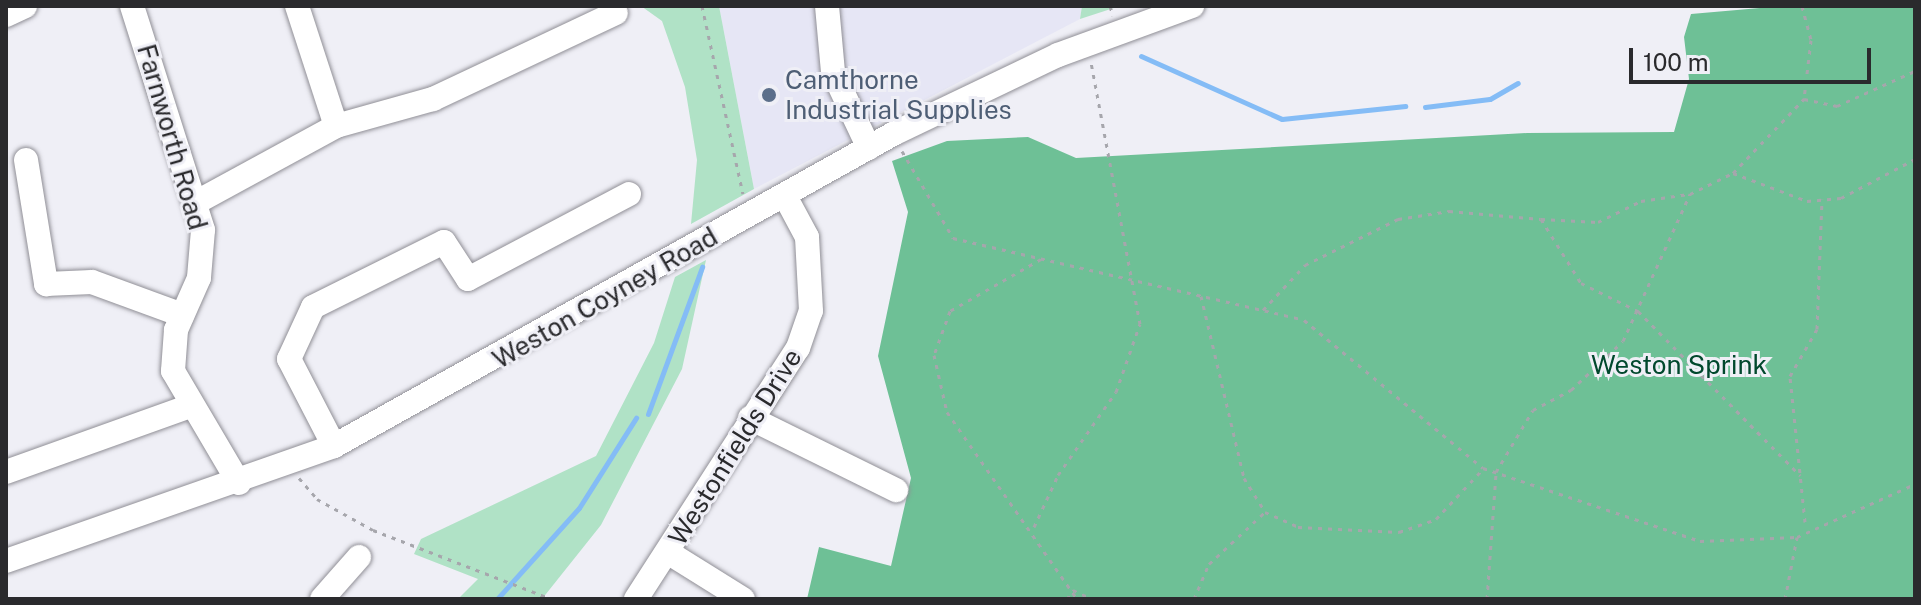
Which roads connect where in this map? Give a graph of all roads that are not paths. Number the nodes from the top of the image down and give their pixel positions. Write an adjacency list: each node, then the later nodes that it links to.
1 (25, 6): 7 (street)
2 (132, 6): 14 (street, Farnworth Road)
3 (297, 6): 8 (street)
4 (827, 6): 9 (street)
5 (1192, 6): 9 (street, Weston Coyney Road)
6 (616, 13): 8 (street)
7 (6, 15)
8 (336, 126): 14 (street)
9 (869, 148): 13 (street, Weston Coyney Road)
10 (26, 160): 12 (street)
11 (629, 194): 18 (street)
12 (17, 196): 15 (street)
13 (785, 196): 17 (street, Westonfields Drive); 18 (street, Weston Coyney Road)
14 (195, 203): 15 (street, Farnworth Road)
15 (182, 315): 16 (street, Farnworth Road)
16 (190, 406): 19 (street); 20 (street, Farnworth Road)
17 (750, 418): 21 (street); 22 (street, Westonfields Drive)
18 (334, 446): 20 (street, Weston Coyney Road)
19 (6, 472)
20 (239, 483): 23 (street, Weston Coyney Road)
21 (896, 490)
22 (669, 553): 26 (street, Westonfields Drive); 27 (street)
23 (6, 561)
24 (359, 571): 25 (street)
25 (322, 599)
26 (636, 599)
27 (743, 599)

